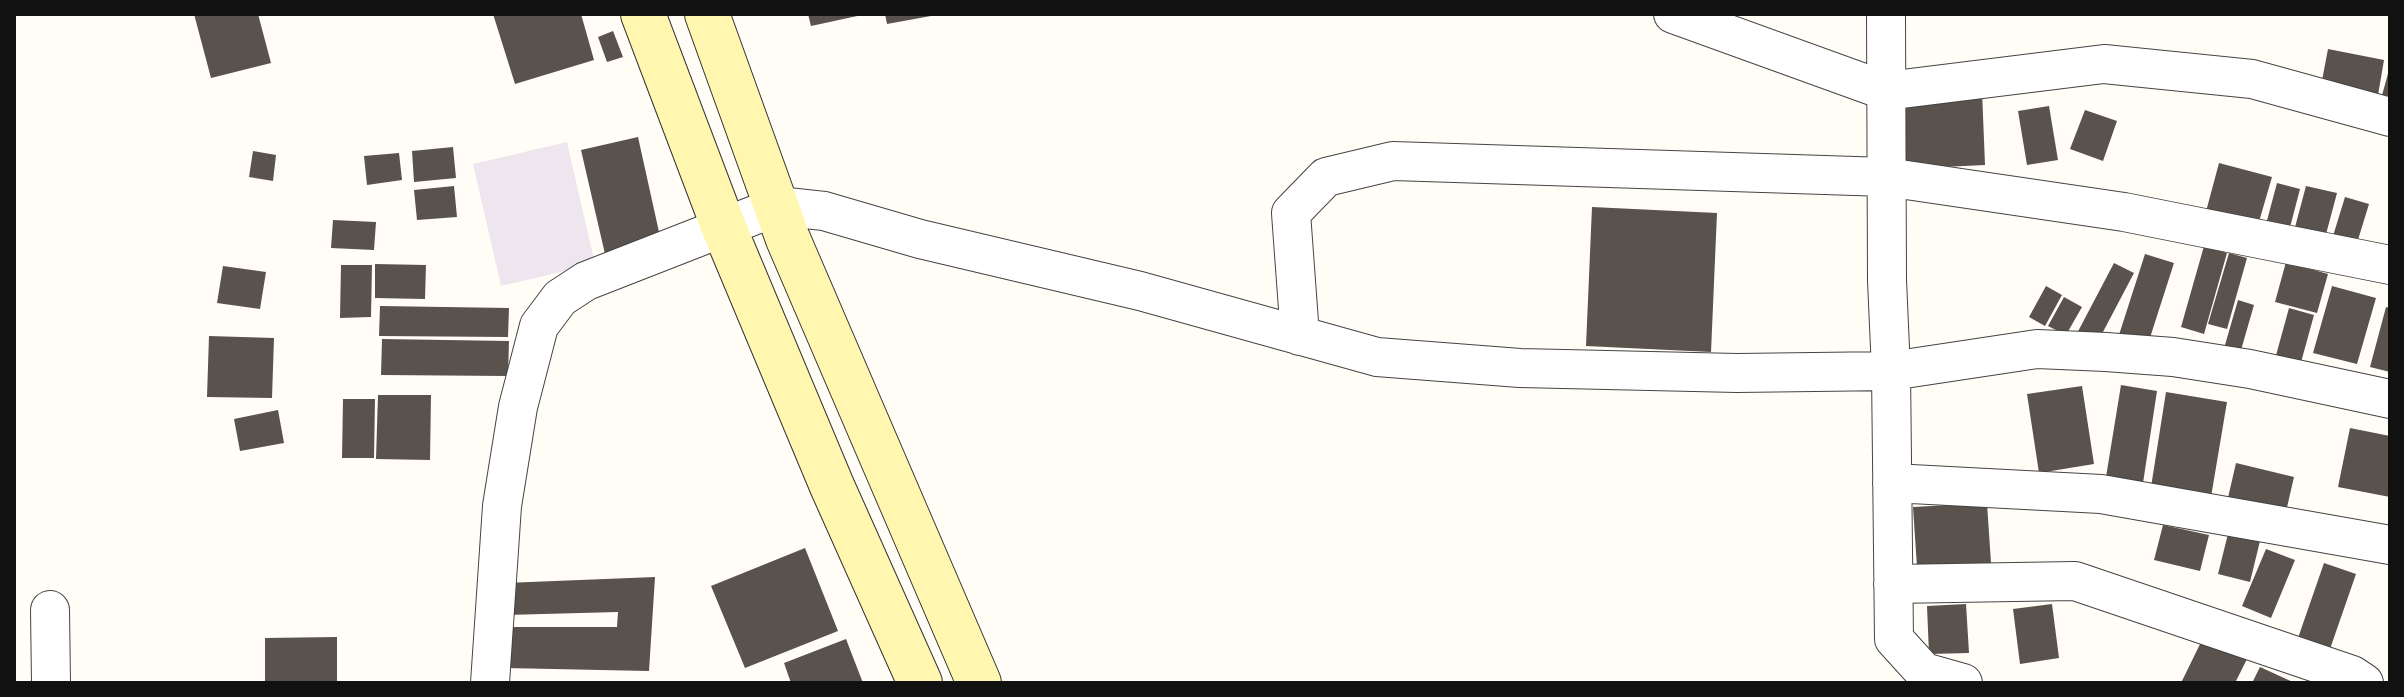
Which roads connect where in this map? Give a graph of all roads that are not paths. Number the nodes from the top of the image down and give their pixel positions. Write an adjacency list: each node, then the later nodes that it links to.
1 (643, 14): 9 (main road)
2 (707, 14): 8 (main road)
3 (1673, 14): 5 (street)
4 (1886, 14): 5 (street)
5 (1886, 91): 6 (street); 7 (street)
6 (2390, 117)
7 (1886, 177): 10 (street); 11 (street); 12 (street)
8 (778, 206): 9 (street); 11 (street); 21 (main road)
9 (724, 228): 19 (street); 20 (main road)
10 (2390, 265)
11 (1300, 336): 12 (street)
12 (1891, 371): 13 (street); 14 (street)
13 (2390, 399)
14 (1892, 483): 15 (street); 16 (street)
15 (2390, 545)
16 (1893, 584): 22 (street); 23 (street)
17 (50, 610): 18 (street)
18 (51, 683)
19 (490, 683)
20 (920, 683)
21 (979, 683)
22 (1963, 683)
23 (2364, 683)

